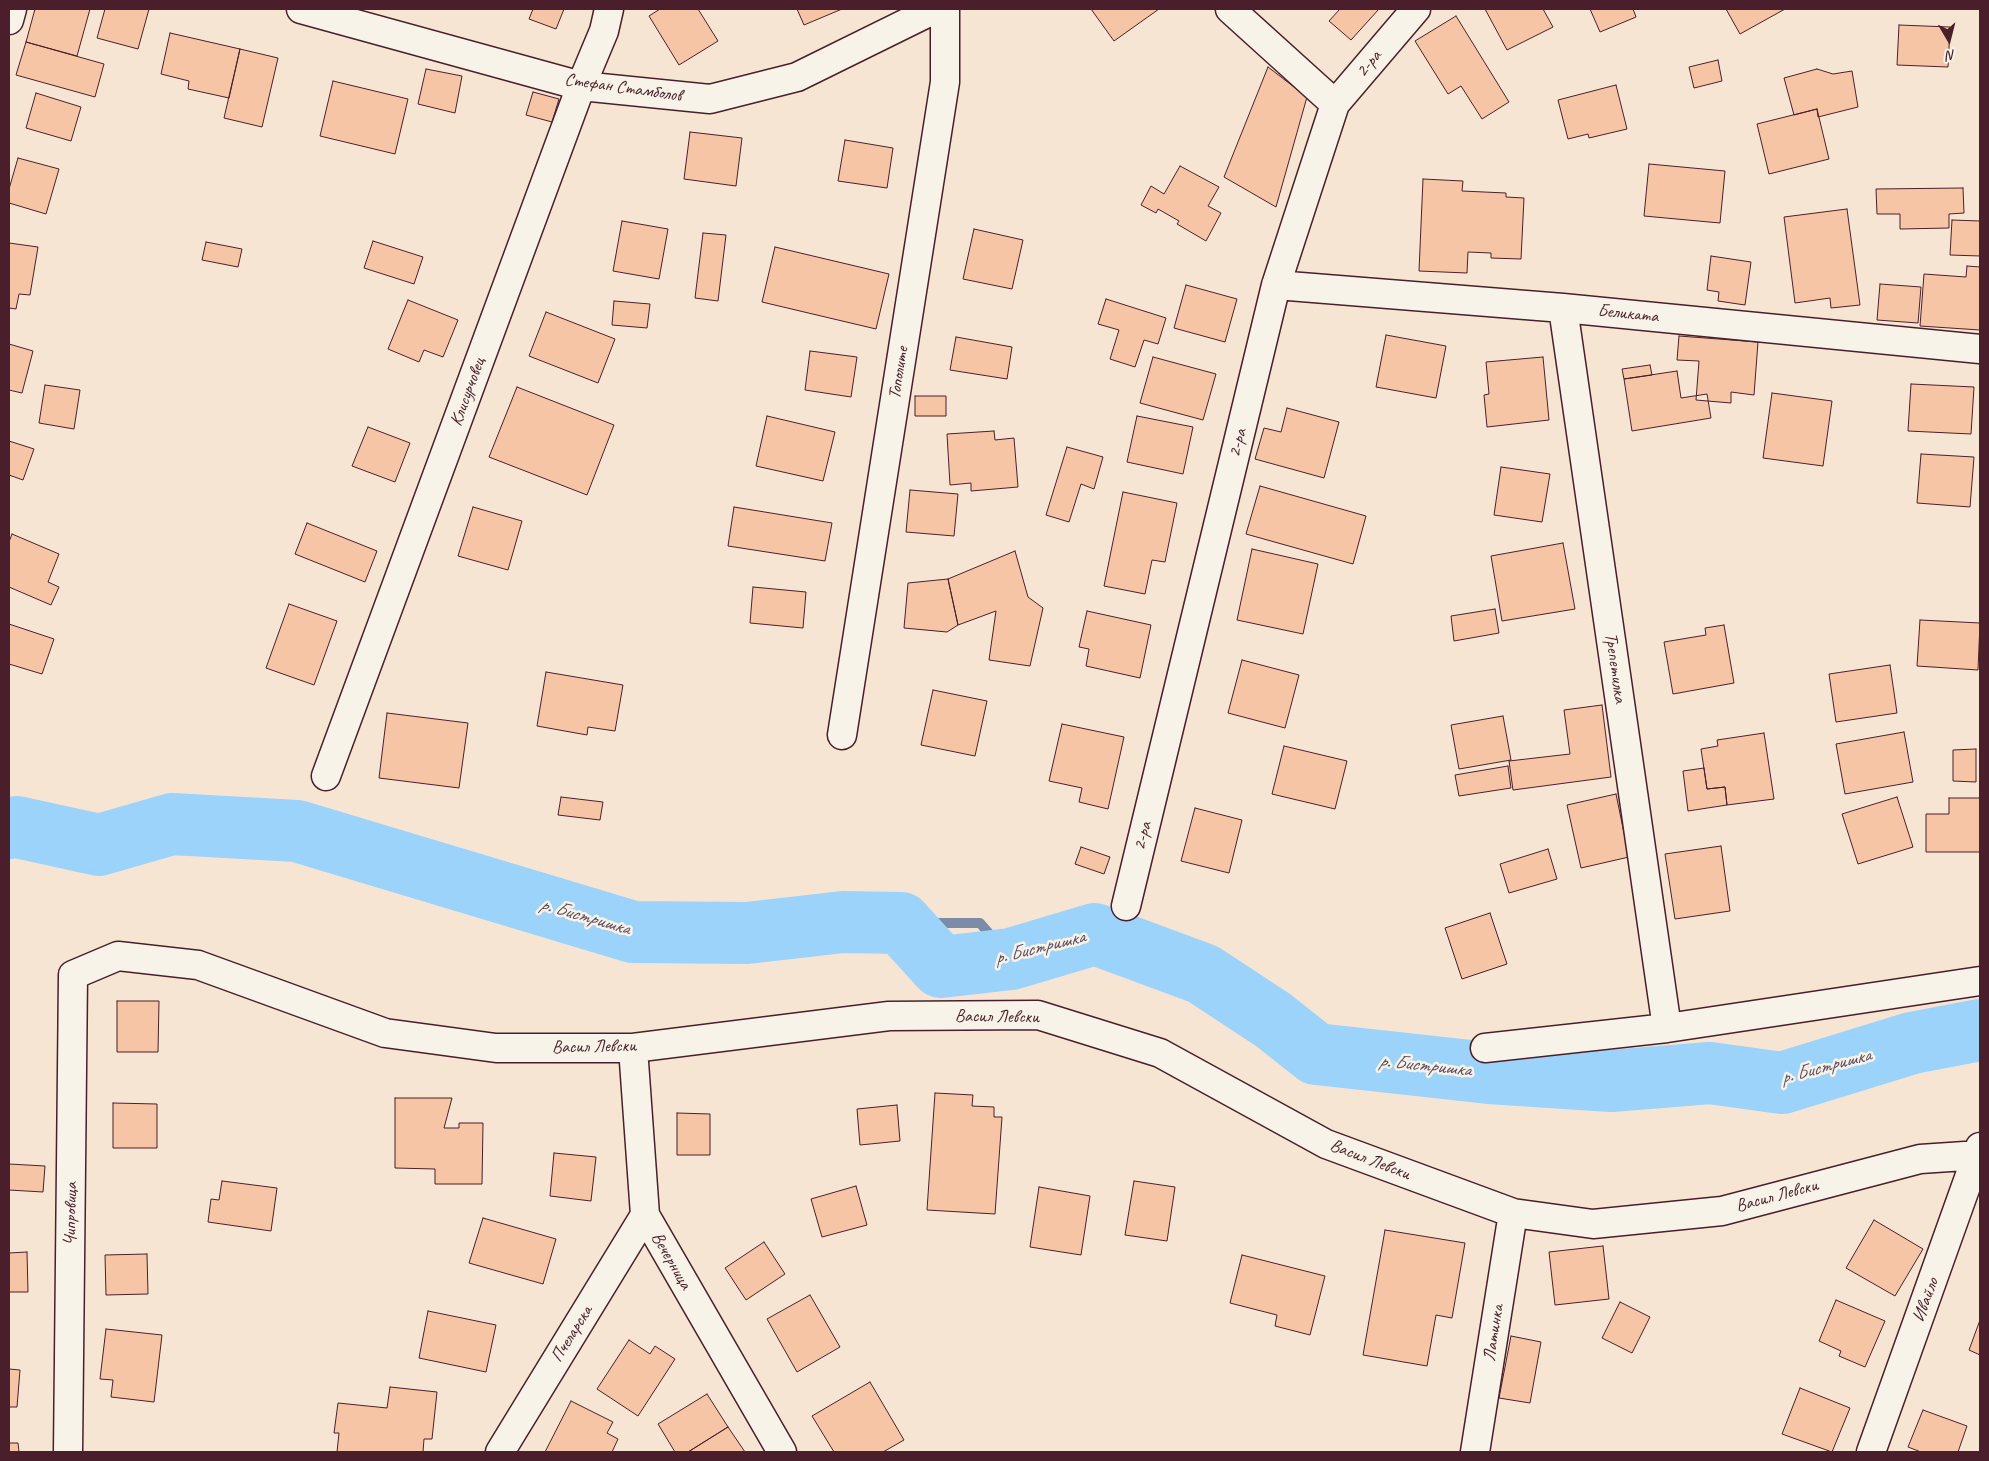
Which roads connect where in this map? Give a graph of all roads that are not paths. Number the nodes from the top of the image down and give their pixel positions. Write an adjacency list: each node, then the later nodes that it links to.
1 (12, 9): 8 (street)
2 (301, 9): 9 (street, Стефан Стамболов)
3 (609, 9): 9 (street, Клисурчовец)
4 (935, 9): 9 (street, Стефан Стамболов)
5 (945, 9): 14 (street, Тополите)
6 (1230, 9): 10 (street)
7 (1416, 9): 10 (street, 2-ра)
8 (9, 20)
9 (581, 86): 15 (street, Клисурчовец)
10 (1335, 104): 11 (street, 2-ра)
11 (1276, 285): 12 (street, Беликата); 16 (street, 2-ра)
12 (1563, 308): 13 (street, Беликата); 19 (street, Трепетилка)
13 (1980, 349)
14 (842, 735)
15 (326, 776)
16 (1126, 906)
17 (73, 975): 20 (street, Васил Левски); 25 (street, Чипровица)
18 (1980, 981): 19 (street)
19 (1667, 1028): 21 (street)
20 (633, 1048): 23 (street, Васил Левски); 24 (street, Вечерница)
21 (1485, 1048)
22 (1979, 1152): 23 (street, Васил Левски); 29 (street, Ивайло)
23 (1513, 1213): 28 (street, Латинка)
24 (645, 1216): 26 (street, Пчеларска); 27 (street, Вечерница)
25 (68, 1452)
26 (500, 1452)
27 (782, 1452)
28 (1475, 1452)
29 (1871, 1452)

